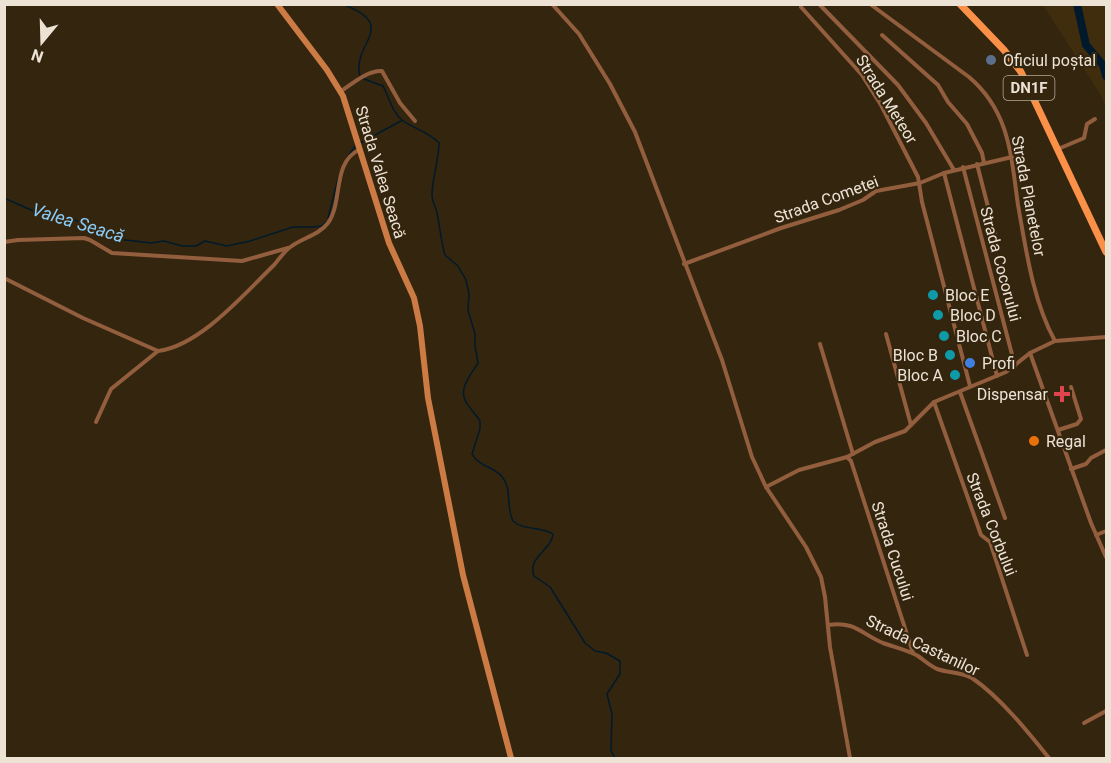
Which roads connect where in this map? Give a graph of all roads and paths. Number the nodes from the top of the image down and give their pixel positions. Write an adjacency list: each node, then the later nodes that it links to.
1 (277, 4): 8 (main road, Strada Valea Seacă)
2 (552, 4): 24 (street)
3 (819, 4): 17 (street)
4 (870, 4): 13 (street, Strada Planetelor)
5 (960, 4): 12 (main road, DN1F)
6 (801, 8): 19 (street, Strada Meteor)
7 (882, 35): 14 (street)
8 (340, 92): 10 (street); 11 (main road, Strada Valea Seacă)
9 (1095, 119): 12 (street)
10 (415, 121)
11 (360, 149): 22 (street); 55 (main road, Strada Valea Seacă)
12 (1058, 150): 23 (main road, DN1F)
13 (1012, 157): 14 (street, Strada Cometei); 28 (street, Strada Planetelor)
14 (984, 163): 15 (street, Strada Cometei)
15 (977, 164): 16 (street, Strada Cometei); 20 (street, Strada Cocorului)
16 (963, 168): 17 (street, Strada Cometei); 32 (street, Strada Cocorului)
17 (954, 170): 18 (street, Strada Cometei)
18 (944, 172): 19 (street, Strada Cometei); 33 (street)
19 (920, 183): 24 (street, Strada Cometei); 34 (street, Strada Meteor)
20 (997, 242)
21 (4, 243): 22 (street)
22 (289, 248): 30 (street)
23 (1107, 252)
24 (684, 264): 45 (street)
25 (4, 278): 30 (street)
26 (886, 334): 39 (street)
27 (1107, 337): 28 (street)
28 (1055, 341): 31 (street)
29 (820, 344): 42 (street)
30 (158, 351): 38 (street)
31 (1030, 353): 32 (street); 40 (street)
32 (1015, 366): 33 (street)
33 (997, 376): 34 (street)
34 (970, 386): 36 (street)
35 (1071, 387): 40 (street)
36 (960, 392): 37 (street); 46 (street)
37 (934, 402): 39 (street); 52 (street, Strada Corbului)
38 (96, 422)
39 (911, 426): 42 (street)
40 (1058, 430): 44 (street)
41 (1107, 450): 44 (street)
42 (853, 454): 43 (street)
43 (847, 457): 45 (street); 51 (street, Strada Cucului)
44 (1071, 468): 48 (street)
45 (765, 487): 50 (street)
46 (1005, 518)
47 (1107, 531): 48 (street)
48 (1096, 535): 49 (street)
49 (1107, 557)
50 (828, 625): 51 (street, Strada Castanilor); 56 (street)
51 (913, 654): 57 (street, Strada Castanilor)
52 (1027, 655)
53 (1107, 711): 54 (street)
54 (1084, 723)
55 (511, 759)
56 (850, 759)
57 (1049, 759)

